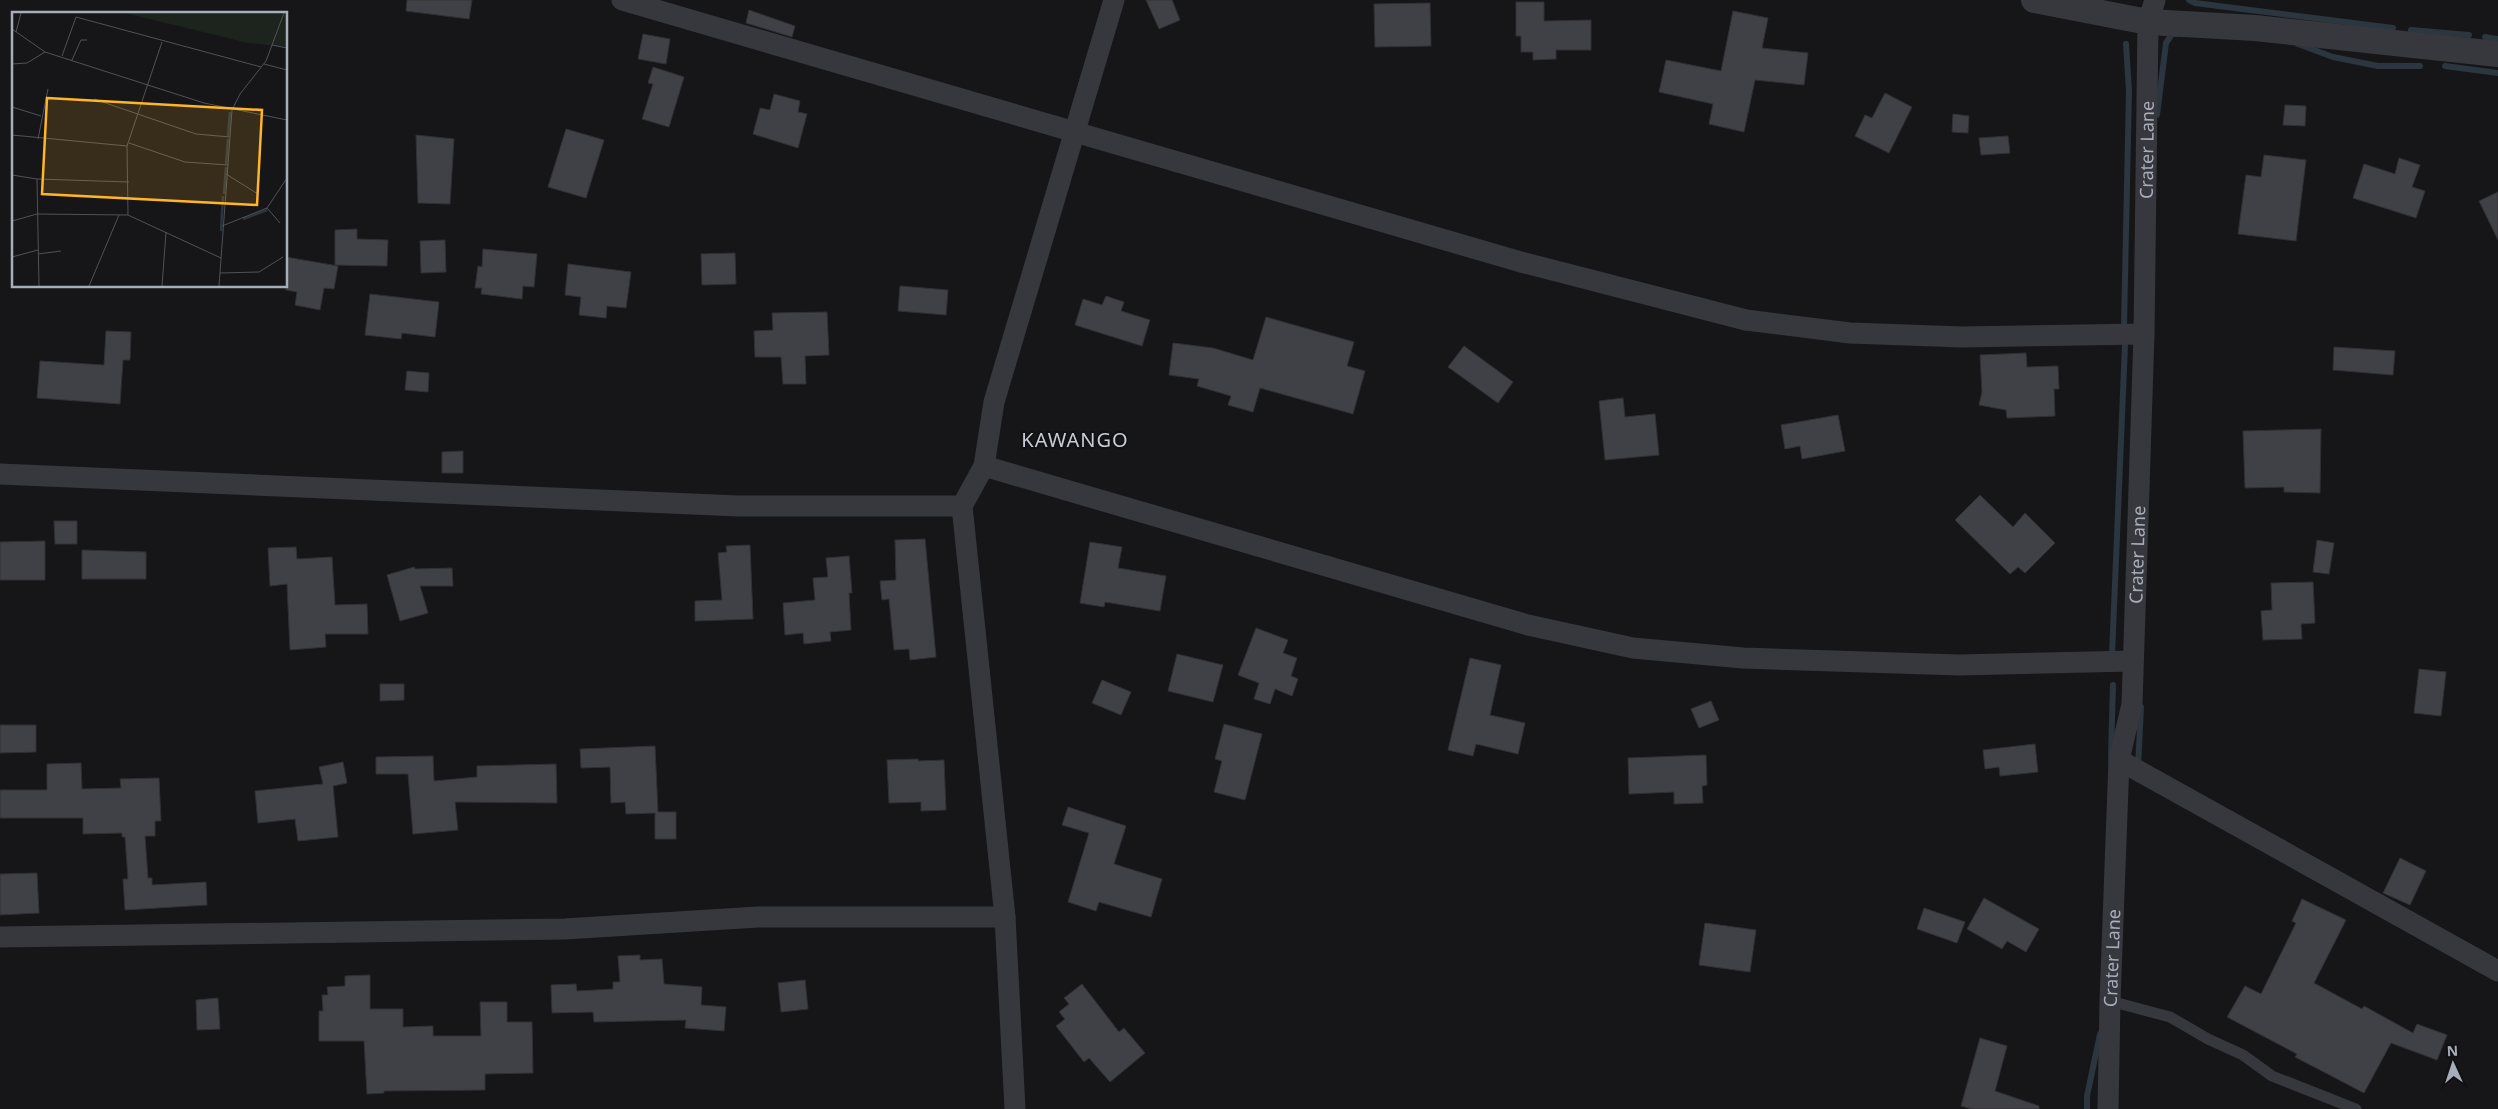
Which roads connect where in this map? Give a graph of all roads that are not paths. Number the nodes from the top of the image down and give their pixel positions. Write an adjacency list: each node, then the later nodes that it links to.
1 (622, 0): 6 (street)
2 (1114, 0): 6 (street)
3 (2034, 0): 4 (street)
4 (2151, 11): 5 (street); 7 (street, Crater Lane)
5 (2498, 54)
6 (1075, 132): 7 (street); 8 (street)
7 (2144, 334): 11 (street, Crater Lane)
8 (984, 466): 10 (street); 11 (street)
9 (0, 474): 10 (street)
10 (962, 506): 13 (street)
11 (2133, 661): 12 (street, Crater Lane)
12 (2119, 760): 15 (street); 16 (street, Crater Lane)
13 (1005, 917): 14 (street); 17 (street)
14 (0, 937)
15 (2498, 971)
16 (2110, 1001): 18 (street, Crater Lane); 19 (lane)
17 (1015, 1109)
18 (2108, 1109)
19 (2356, 1109)

